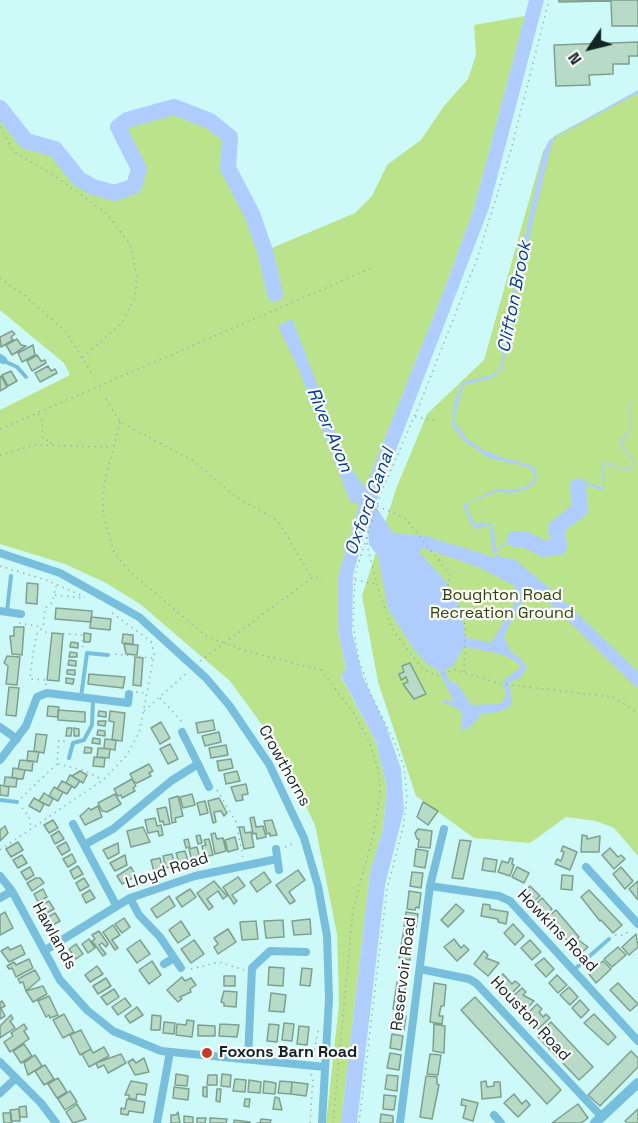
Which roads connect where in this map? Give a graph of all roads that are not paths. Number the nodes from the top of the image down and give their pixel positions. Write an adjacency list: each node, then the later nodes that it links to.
1 (2, 359): 2 (lane)
2 (26, 377)
3 (0, 553): 46 (street, Crowthorns)
4 (11, 576): 5 (lane)
5 (4, 612): 6 (street)
6 (21, 614)
7 (108, 655): 9 (lane)
8 (129, 694): 10 (street)
9 (81, 697): 10 (street); 13 (street)
10 (93, 700): 14 (lane)
11 (0, 727): 13 (street)
12 (182, 732): 16 (street)
13 (17, 740): 15 (street)
14 (69, 758)
15 (0, 760)
16 (198, 764): 17 (street); 22 (street)
17 (209, 787)
18 (0, 800): 19 (lane)
19 (17, 802)
20 (73, 824): 22 (street)
21 (444, 829): 26 (street, Reservoir Road)
22 (84, 845): 30 (street)
23 (586, 867): 31 (street)
24 (279, 870): 29 (street, Lloyd Road)
25 (0, 876): 27 (street, Hawlands)
26 (430, 886): 40 (street, Reservoir Road); 41 (street, Howkins Road)
27 (12, 891): 28 (street); 33 (street, Hawlands)
28 (0, 898)
29 (130, 898): 30 (street, Lloyd Road); 36 (street)
30 (117, 905): 33 (street, Lloyd Road)
31 (638, 924)
32 (609, 939): 41 (lane)
33 (44, 951): 43 (street, Hawlands)
34 (295, 951): 35 (street); 37 (street); 44 (street)
35 (306, 952)
36 (174, 958): 38 (street); 39 (street)
37 (296, 962)
38 (165, 964)
39 (181, 968)
40 (420, 969): 51 (street, Houston Road); 55 (street, Reservoir Road)
41 (575, 969): 42 (street, Howkins Road)
42 (638, 1041)
43 (170, 1052): 44 (street, Hawlands); 53 (street)
44 (248, 1059): 46 (street, Hawlands)
45 (0, 1062): 47 (street)
46 (325, 1067): 54 (street, Crowthorns)
47 (15, 1079): 49 (street); 52 (street)
48 (638, 1083): 51 (street)
49 (0, 1093)
50 (494, 1115): 56 (street)
51 (599, 1120)
52 (56, 1123)
53 (157, 1123)
54 (322, 1123)
55 (400, 1123)
56 (501, 1123)

